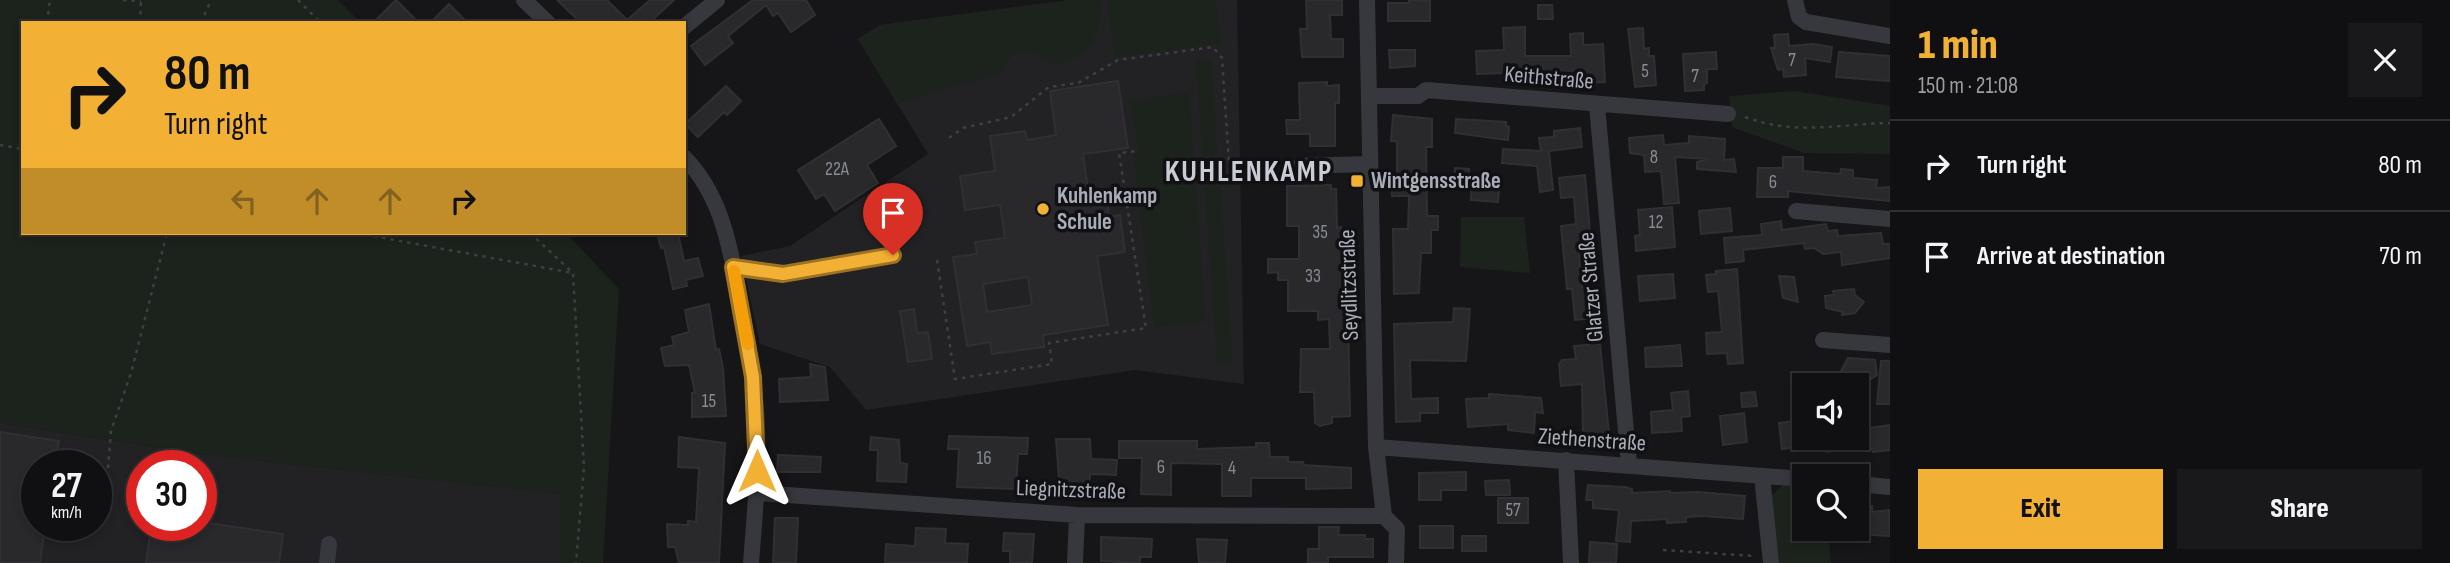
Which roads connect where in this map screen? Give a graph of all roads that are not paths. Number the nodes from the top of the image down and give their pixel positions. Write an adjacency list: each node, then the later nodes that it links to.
1 (524, 0): 5 (street)
2 (717, 0): 6 (street)
3 (1367, 0): 8 (street, Seydlitzstraße)
4 (1795, 0): 7 (street)
5 (546, 21)
6 (686, 25)
7 (1890, 36)
8 (1369, 96): 9 (street, Keithstraße); 12 (street, Seydlitzstraße)
9 (1597, 105): 10 (street, Keithstraße); 22 (street, Glatzer Straße)
10 (1728, 114)
11 (686, 160): 17 (street)
12 (1369, 164): 13 (street); 20 (street, Seydlitzstraße)
13 (1300, 166)
14 (1796, 211): 15 (street)
15 (1890, 219)
16 (893, 255): 17 (street)
17 (733, 267): 27 (street)
18 (1823, 340): 19 (street)
19 (1890, 345)
20 (1376, 447): 21 (street, Ziethenstraße); 29 (street, Seydlitzstraße)
21 (1566, 460): 22 (street, Ziethenstraße); 36 (street)
22 (1629, 465): 23 (street, Ziethenstraße)
23 (1762, 476): 24 (street, Ziethenstraße); 31 (street)
24 (1792, 479)
25 (1869, 485): 26 (street)
26 (1890, 487)
27 (757, 493): 28 (street, Liegnitzstraße); 33 (street)
28 (1077, 515): 29 (street, Liegnitzstraße); 34 (street)
29 (1384, 516): 35 (street, Seydlitzstraße)
30 (329, 544): 32 (street)
31 (1771, 560)
32 (327, 563)
33 (751, 563)
34 (1075, 563)
35 (1396, 563)
36 (1571, 563)

